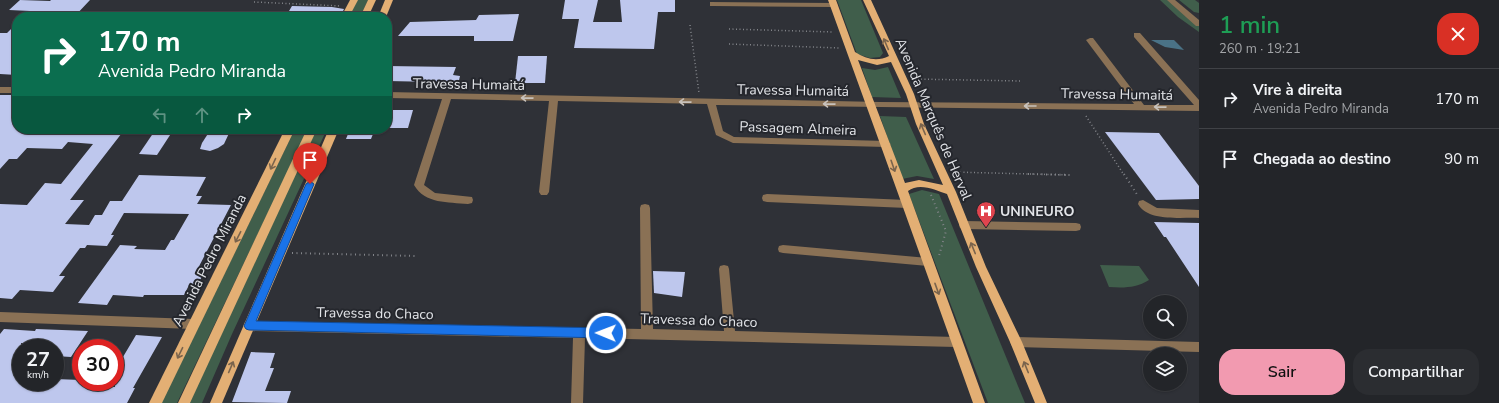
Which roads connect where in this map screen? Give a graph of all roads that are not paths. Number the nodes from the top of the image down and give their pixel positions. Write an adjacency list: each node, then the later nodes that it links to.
1 (372, 0): 9 (main road)
2 (389, 0): 10 (main road)
3 (867, 0): 15 (main road, Avenida Marquês de Herval, one-way to 3)
4 (1171, 0): 11 (street)
5 (352, 3): 8 (main road)
6 (833, 3): 7 (street); 14 (main road)
7 (713, 4)
8 (348, 12)
9 (366, 12)
10 (384, 12)
11 (1199, 24)
12 (1137, 35): 24 (street)
13 (1090, 40): 25 (street)
14 (851, 51): 15 (main road); 22 (main road)
15 (892, 58): 23 (main road, Avenida Marquês de Herval)
16 (0, 90): 17 (street)
17 (12, 90)
18 (392, 95): 19 (street, Travessa Humaitá)
19 (447, 97): 20 (street, Travessa Humaitá, one-way to 19); 34 (street)
20 (554, 99): 21 (street, Travessa Humaitá, one-way to 20); 30 (street)
21 (711, 102): 22 (street, Travessa Humaitá, one-way to 21); 29 (street, Passagem Almeira)
22 (868, 104): 23 (street, Travessa Humaitá); 29 (main road)
23 (914, 105): 25 (street, Travessa Humaitá, one-way to 23); 32 (main road, Avenida Marquês de Herval, one-way to 23)
24 (1199, 106): 25 (street, Travessa Humaitá, one-way to 25)
25 (1141, 107)
26 (288, 134): 45 (main road, Avenida Pedro Miranda, one-way to 45)
27 (310, 134): 54 (main road)
28 (332, 134): 46 (main road)
29 (886, 144): 31 (main road, one-way to 31)
30 (544, 192)
31 (902, 192): 32 (main road); 35 (main road)
32 (951, 192): 39 (main road, Avenida Marquês de Herval)
33 (767, 198): 35 (street)
34 (468, 200)
35 (907, 204): 42 (main road)
36 (1143, 204): 38 (street)
37 (645, 208): 48 (street)
38 (1199, 214)
39 (964, 224): 40 (street); 51 (main road, Avenida Marquês de Herval, one-way to 39)
40 (1076, 227)
41 (783, 249): 42 (street)
42 (928, 262): 50 (main road, one-way to 50)
43 (724, 269): 49 (street)
44 (0, 317): 45 (street)
45 (193, 324): 53 (main road, Avenida Pedro Miranda, one-way to 53)
46 (249, 326): 47 (street, Travessa do Chaco); 55 (main road, one-way to 46)
47 (579, 332): 48 (street, Travessa do Chaco); 56 (street)
48 (647, 334): 49 (street, Travessa do Chaco)
49 (730, 336): 50 (street, Travessa do Chaco)
50 (956, 342): 57 (main road)
51 (1016, 342): 52 (street); 58 (main road, Avenida Marquês de Herval, one-way to 51)
52 (1199, 347)
53 (155, 403)
54 (184, 403)
55 (216, 403)
56 (577, 403)
57 (979, 403)
58 (1041, 403)

